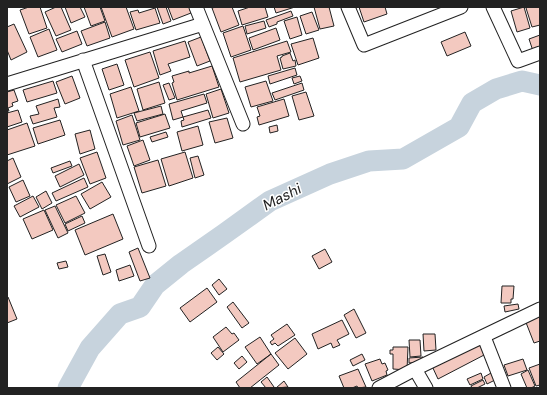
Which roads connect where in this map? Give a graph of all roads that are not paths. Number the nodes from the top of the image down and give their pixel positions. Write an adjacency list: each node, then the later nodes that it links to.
1 (196, 7): 5 (street)
2 (348, 7): 3 (street)
3 (461, 7)
4 (493, 7): 6 (street)
5 (203, 24): 7 (street); 9 (street)
6 (540, 53)
7 (83, 60): 8 (street); 10 (street)
8 (7, 84)
9 (243, 124)
10 (149, 246)
11 (540, 309): 12 (street)
12 (484, 337): 13 (street); 16 (street)
13 (415, 369): 14 (street); 15 (street)
14 (379, 388)
15 (426, 388)
16 (504, 388)

